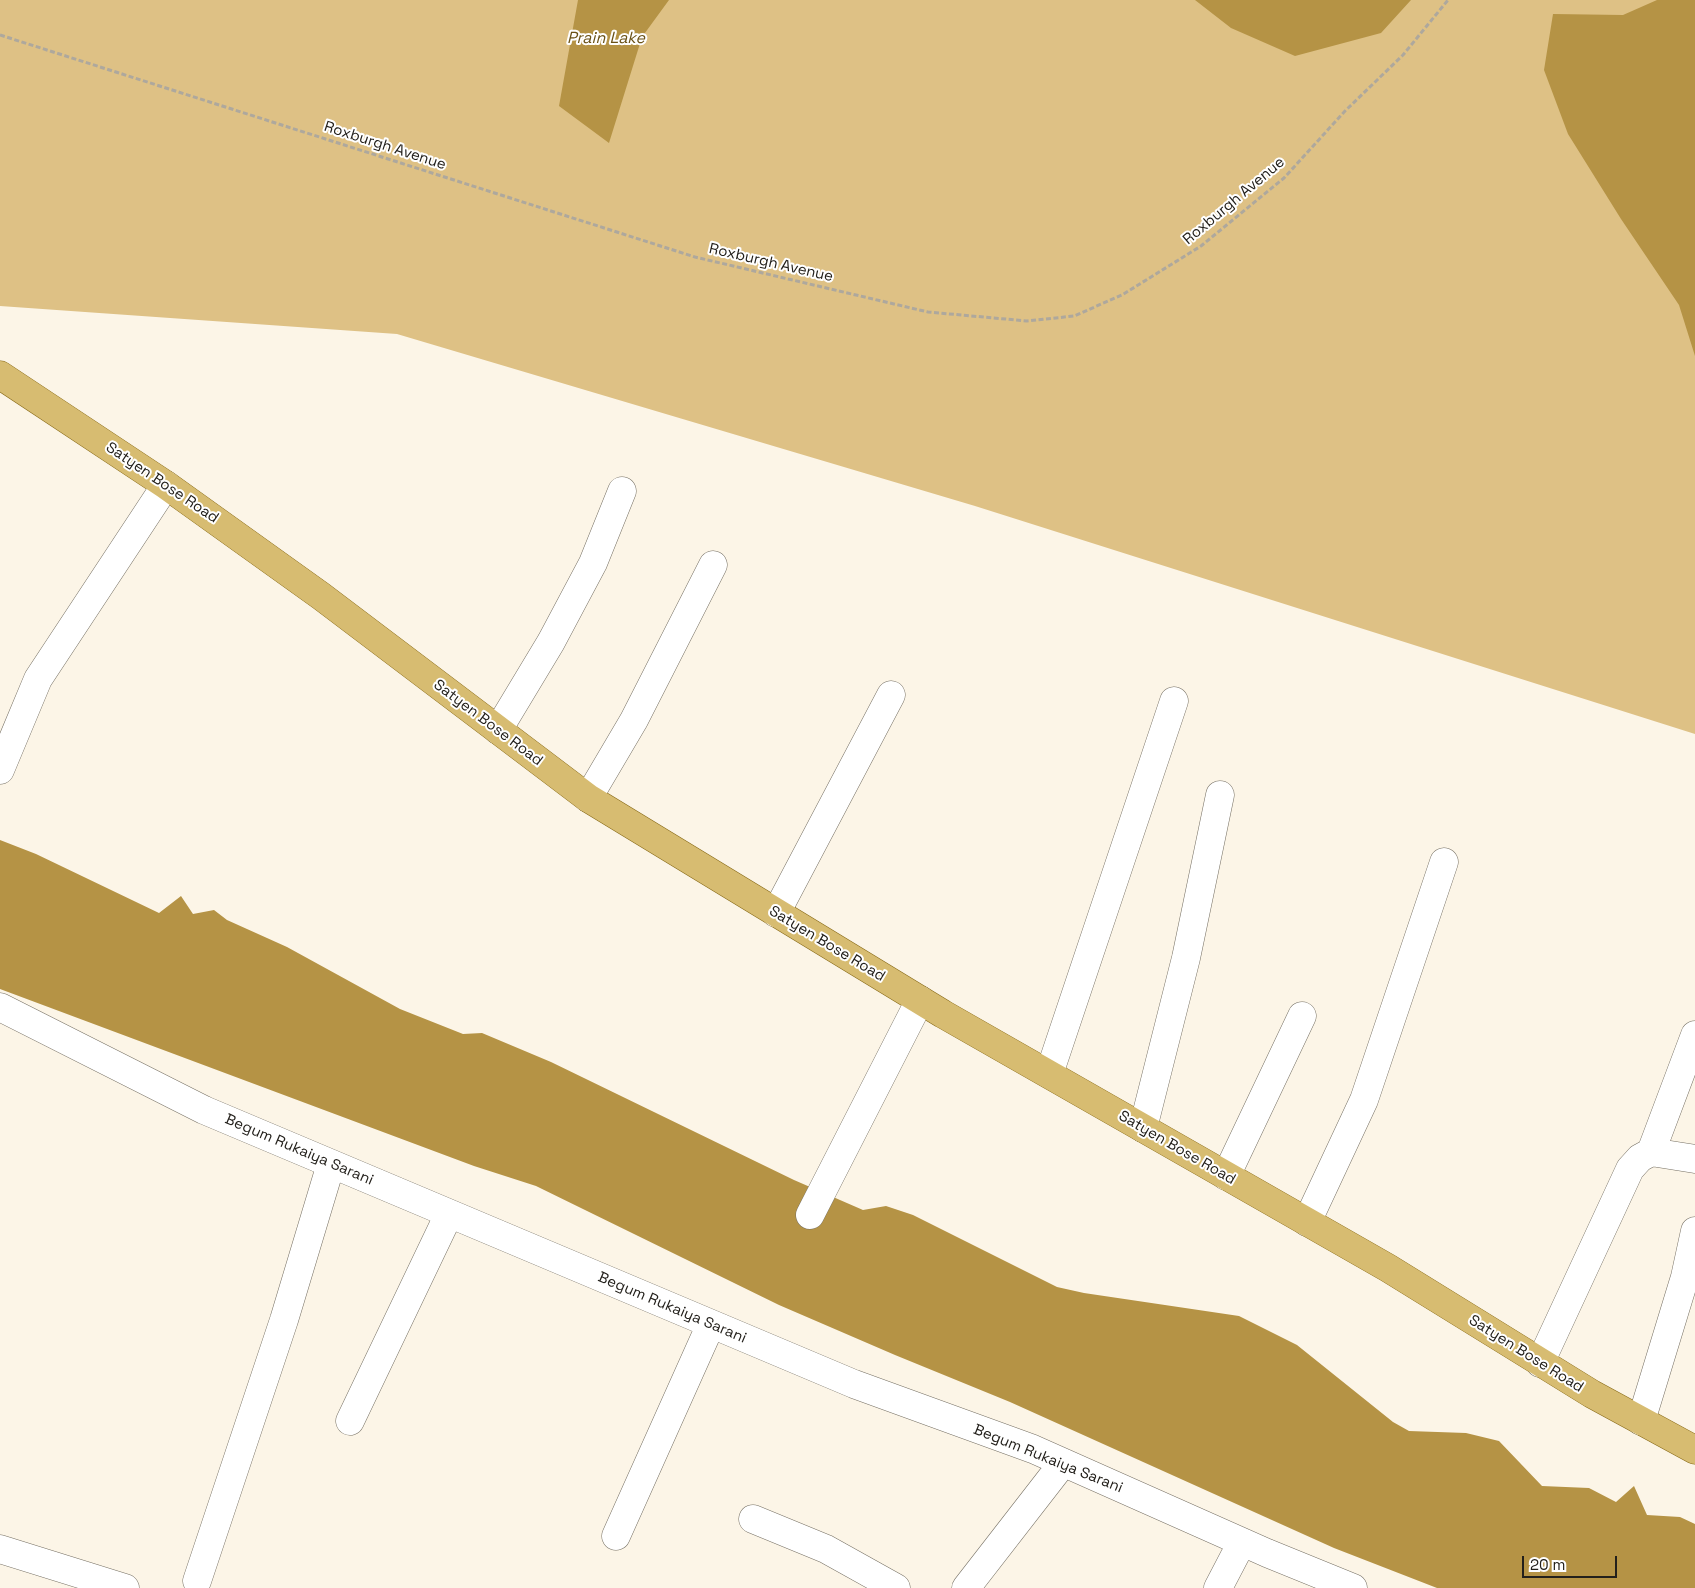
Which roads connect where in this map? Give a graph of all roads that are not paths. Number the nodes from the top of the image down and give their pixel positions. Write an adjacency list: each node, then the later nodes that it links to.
1 (0, 375): 2 (main road, Satyen Bose Road)
2 (166, 485): 7 (main road, Satyen Bose Road); 8 (street)
3 (622, 491): 7 (street)
4 (713, 565): 10 (street)
5 (891, 695): 12 (street)
6 (1174, 701): 17 (street)
7 (498, 730): 10 (main road, Satyen Bose Road)
8 (0, 770)
9 (1220, 795): 18 (street)
10 (588, 798): 12 (main road, Satyen Bose Road)
11 (1444, 862): 25 (street)
12 (776, 913): 13 (main road, Satyen Bose Road)
13 (920, 1000): 17 (main road, Satyen Bose Road); 24 (street)
14 (0, 1006): 21 (street, Begum Rukaiya Sarani)
15 (1302, 1016): 22 (street)
16 (1695, 1035): 19 (street)
17 (1049, 1074): 18 (main road, Satyen Bose Road)
18 (1143, 1128): 22 (main road, Satyen Bose Road)
19 (1651, 1152): 20 (street); 28 (street)
20 (1695, 1160)
21 (331, 1164): 23 (street, Begum Rukaiya Sarani); 37 (street)
22 (1226, 1176): 25 (main road, Satyen Bose Road)
23 (449, 1214): 27 (street, Begum Rukaiya Sarani); 29 (street)
24 (810, 1215)
25 (1307, 1222): 28 (main road, Satyen Bose Road)
26 (1695, 1231): 30 (street)
27 (711, 1324): 32 (street, Begum Rukaiya Sarani); 34 (street)
28 (1540, 1363): 30 (main road, Satyen Bose Road)
29 (350, 1421)
30 (1641, 1421): 31 (main road, Satyen Bose Road)
31 (1695, 1450)
32 (1064, 1463): 35 (street, Begum Rukaiya Sarani); 40 (street)
33 (753, 1519): 39 (street)
34 (616, 1536)
35 (1242, 1542): 41 (street); 42 (street, Begum Rukaiya Sarani)
36 (0, 1549): 38 (street)
37 (197, 1581)
38 (126, 1588)
39 (896, 1588)
40 (966, 1588)
41 (1218, 1588)
42 (1353, 1588)

